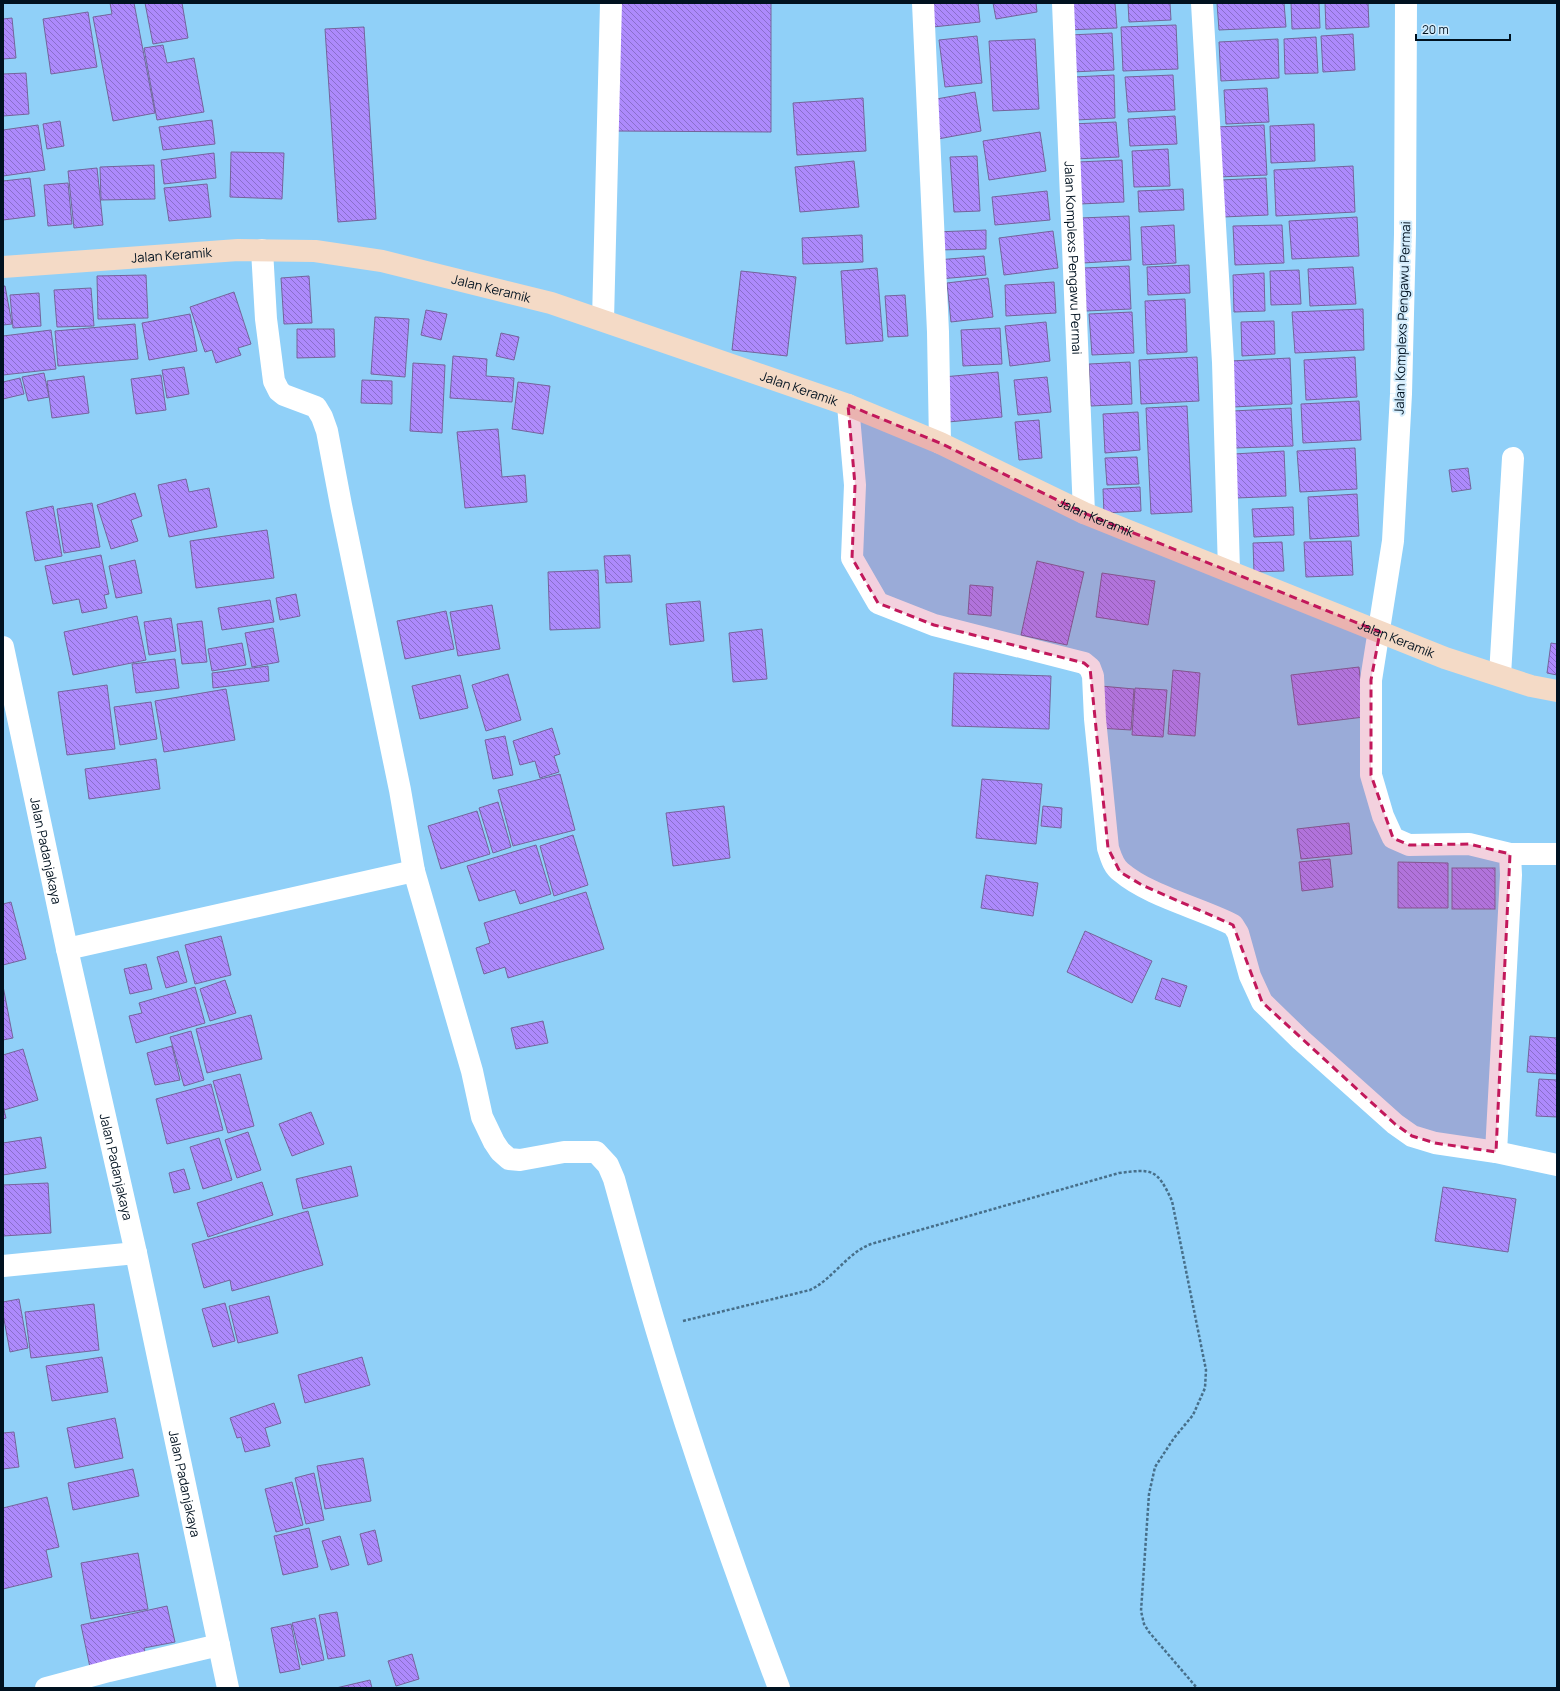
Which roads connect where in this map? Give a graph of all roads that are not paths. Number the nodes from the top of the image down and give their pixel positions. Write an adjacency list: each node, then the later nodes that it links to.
1 (610, 3): 8 (street)
2 (923, 3): 10 (street)
3 (1063, 3): 12 (street, Jalan Komplexs Pengawu Permai)
4 (1202, 3): 13 (street)
5 (1406, 3): 14 (street, Jalan Komplexs Pengawu Permai)
6 (262, 250): 7 (street, Jalan Keramik); 8 (street, Jalan Keramik); 20 (street)
7 (3, 268)
8 (603, 320): 9 (street, Jalan Keramik)
9 (848, 405): 10 (street, Jalan Keramik); 22 (street)
10 (940, 443): 12 (street, Jalan Keramik)
11 (1513, 458): 16 (street)
12 (1084, 512): 13 (street, Jalan Keramik)
13 (1229, 571): 14 (street, Jalan Keramik)
14 (1380, 632): 16 (street, Jalan Keramik); 18 (street, Jalan Komplexs Pengawu Permai)
15 (3, 647): 21 (street, Jalan Padanjakaya)
16 (1500, 675): 17 (street, Jalan Keramik)
17 (1557, 691)
18 (1510, 854): 19 (street, Jalan Komplexs Pengawu Permai); 22 (street)
19 (1557, 854)
20 (414, 871): 21 (street); 29 (street)
21 (67, 949): 24 (street, Jalan Padanjakaya)
22 (1496, 1152): 23 (street)
23 (1557, 1165)
24 (136, 1253): 25 (street); 26 (street, Jalan Padanjakaya)
25 (3, 1266)
26 (219, 1645): 27 (street); 28 (street, Jalan Padanjakaya)
27 (46, 1688)
28 (228, 1688)
29 (779, 1688)

